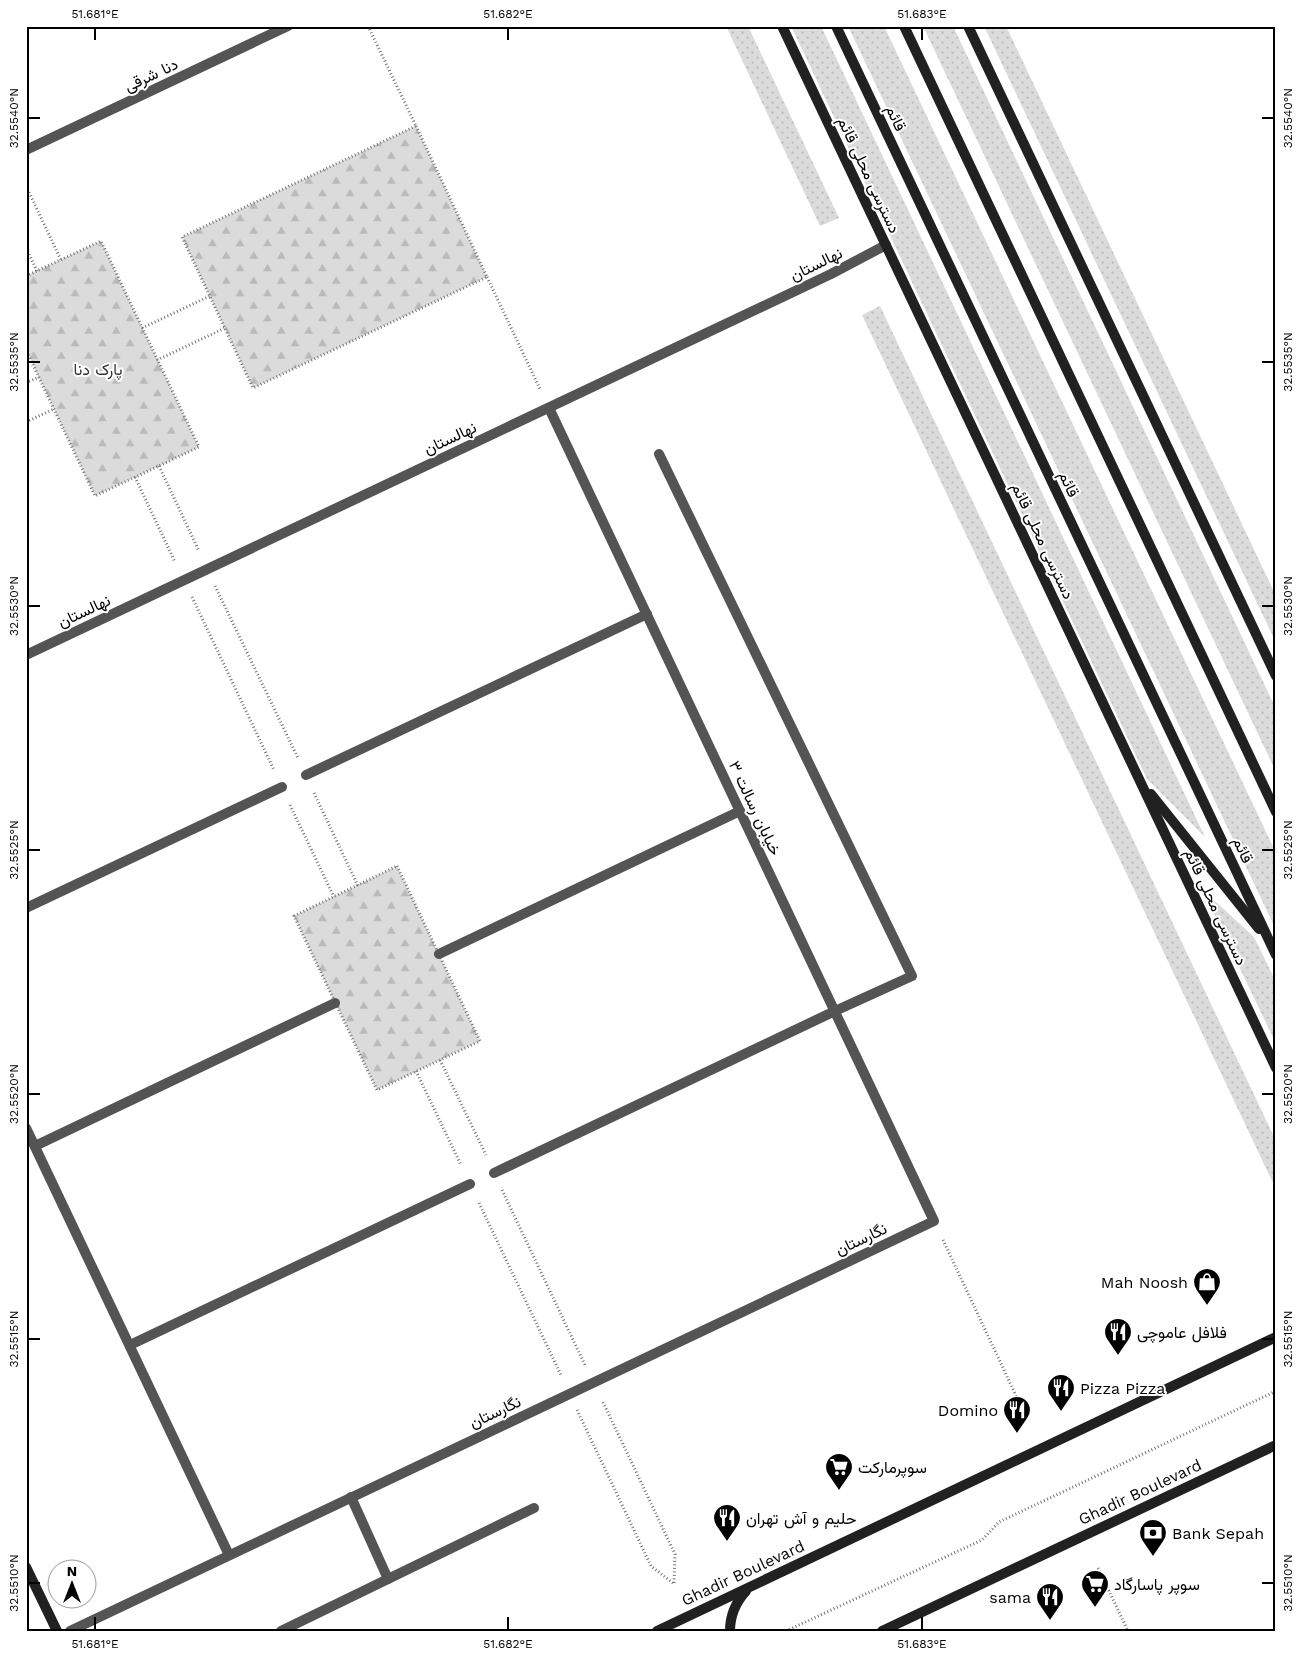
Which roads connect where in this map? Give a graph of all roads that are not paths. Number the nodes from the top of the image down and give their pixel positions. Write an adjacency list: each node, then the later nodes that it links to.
1 (288, 26): 6 (street, دنا شرقی)
2 (782, 26): 7 (main road, دسترسی محلی قائم)
3 (836, 26): 19 (main road, قائم)
4 (904, 26): 17 (main road)
5 (968, 26): 12 (main road)
6 (26, 150)
7 (886, 246): 8 (street, نهالستان); 14 (main road, دسترسی محلی قائم)
8 (549, 408): 10 (street, خیابان رسالت ۳); 11 (street, نهالستان)
9 (659, 454): 23 (street)
10 (647, 614): 13 (street); 16 (street, خیابان رسالت ۳)
11 (26, 655)
12 (1276, 676)
13 (306, 775)
14 (1139, 780): 19 (main road); 24 (main road, دسترسی محلی قائم)
15 (282, 787): 18 (street)
16 (740, 811): 20 (street); 23 (street, خیابان رسالت ۳)
17 (1276, 812)
18 (26, 908)
19 (1270, 942): 21 (main road, قائم)
20 (439, 954)
21 (1276, 956)
22 (335, 1003): 26 (street)
23 (835, 1012): 27 (street); 29 (street, خیابان رسالت ۳)
24 (1276, 1068)
25 (26, 1128): 26 (street)
26 (35, 1146): 31 (street)
27 (494, 1173)
28 (470, 1184): 31 (street)
29 (934, 1221): 33 (street, نگارستان)
30 (1276, 1338): 38 (main road, Ghadir Boulevard)
31 (130, 1345): 35 (street)
32 (1276, 1445): 44 (main road, Ghadir Boulevard)
33 (351, 1497): 35 (street, نگارستان); 37 (street)
34 (534, 1508): 37 (street)
35 (229, 1555): 40 (street, نگارستان)
36 (26, 1567): 39 (main road)
37 (388, 1579): 41 (street)
38 (757, 1584): 42 (main road, Ghadir Boulevard); 43 (main road)
39 (56, 1631)
40 (70, 1631)
41 (281, 1631)
42 (657, 1631)
43 (730, 1631)
44 (882, 1631)

